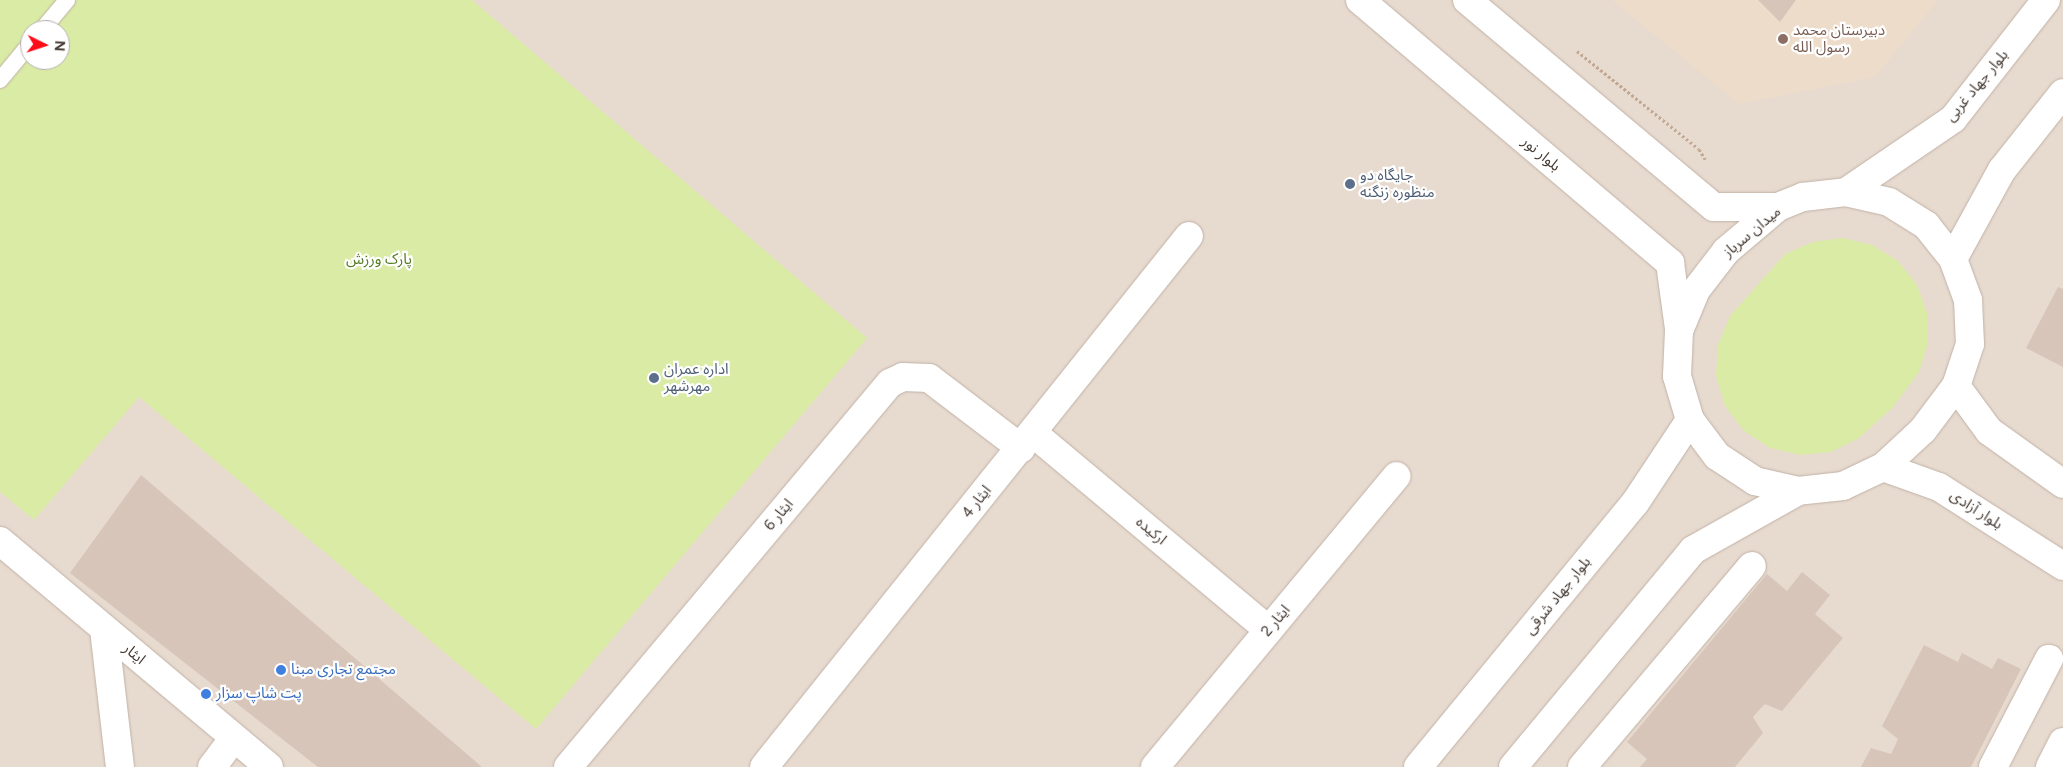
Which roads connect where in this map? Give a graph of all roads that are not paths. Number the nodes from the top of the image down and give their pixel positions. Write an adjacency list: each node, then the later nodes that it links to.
1 (67, 0): 5 (lane)
2 (1360, 0): 13 (street, بلوار نور)
3 (1467, 0): 10 (street)
4 (2046, 0): 9 (street, بلوار جهاد غربی)
5 (50, 20)
6 (20, 56): 7 (lane)
7 (0, 80)
8 (2063, 93): 12 (street)
9 (1846, 192): 10 (street, میدان سرباز); 12 (street, میدان سرباز)
10 (1778, 207): 13 (street, میدان سرباز)
11 (1189, 236): 16 (street, ایثار 4)
12 (1953, 259): 14 (street, میدان سرباز)
13 (1679, 331): 15 (street, میدان سرباز)
14 (1956, 386): 17 (street, میدان سرباز); 19 (street)
15 (1690, 420): 20 (street, میدان سرباز); 35 (street, بلوار جهاد شرقی)
16 (1027, 440): 25 (street, ارکیده); 32 (street, ایثار 6); 33 (street, ایثار 4)
17 (1882, 467): 20 (street, میدان سرباز); 23 (street, بلوار آزادی)
18 (1397, 476): 25 (street, ایثار 2)
19 (2063, 484)
20 (1798, 491): 36 (street)
21 (0, 541): 24 (street, ایثار)
22 (1752, 566): 37 (street)
23 (2063, 566)
24 (104, 629): 27 (street, ایثار); 29 (street)
25 (1269, 630): 34 (street, ایثار 2)
26 (2049, 659): 38 (street)
27 (234, 738): 30 (street); 31 (street, ایثار)
28 (2063, 742): 39 (street)
29 (120, 767)
30 (212, 767)
31 (269, 767)
32 (568, 767)
33 (764, 767)
34 (1155, 767)
35 (1418, 767)
36 (1513, 767)
37 (1582, 767)
38 (1993, 767)
39 (2050, 767)

